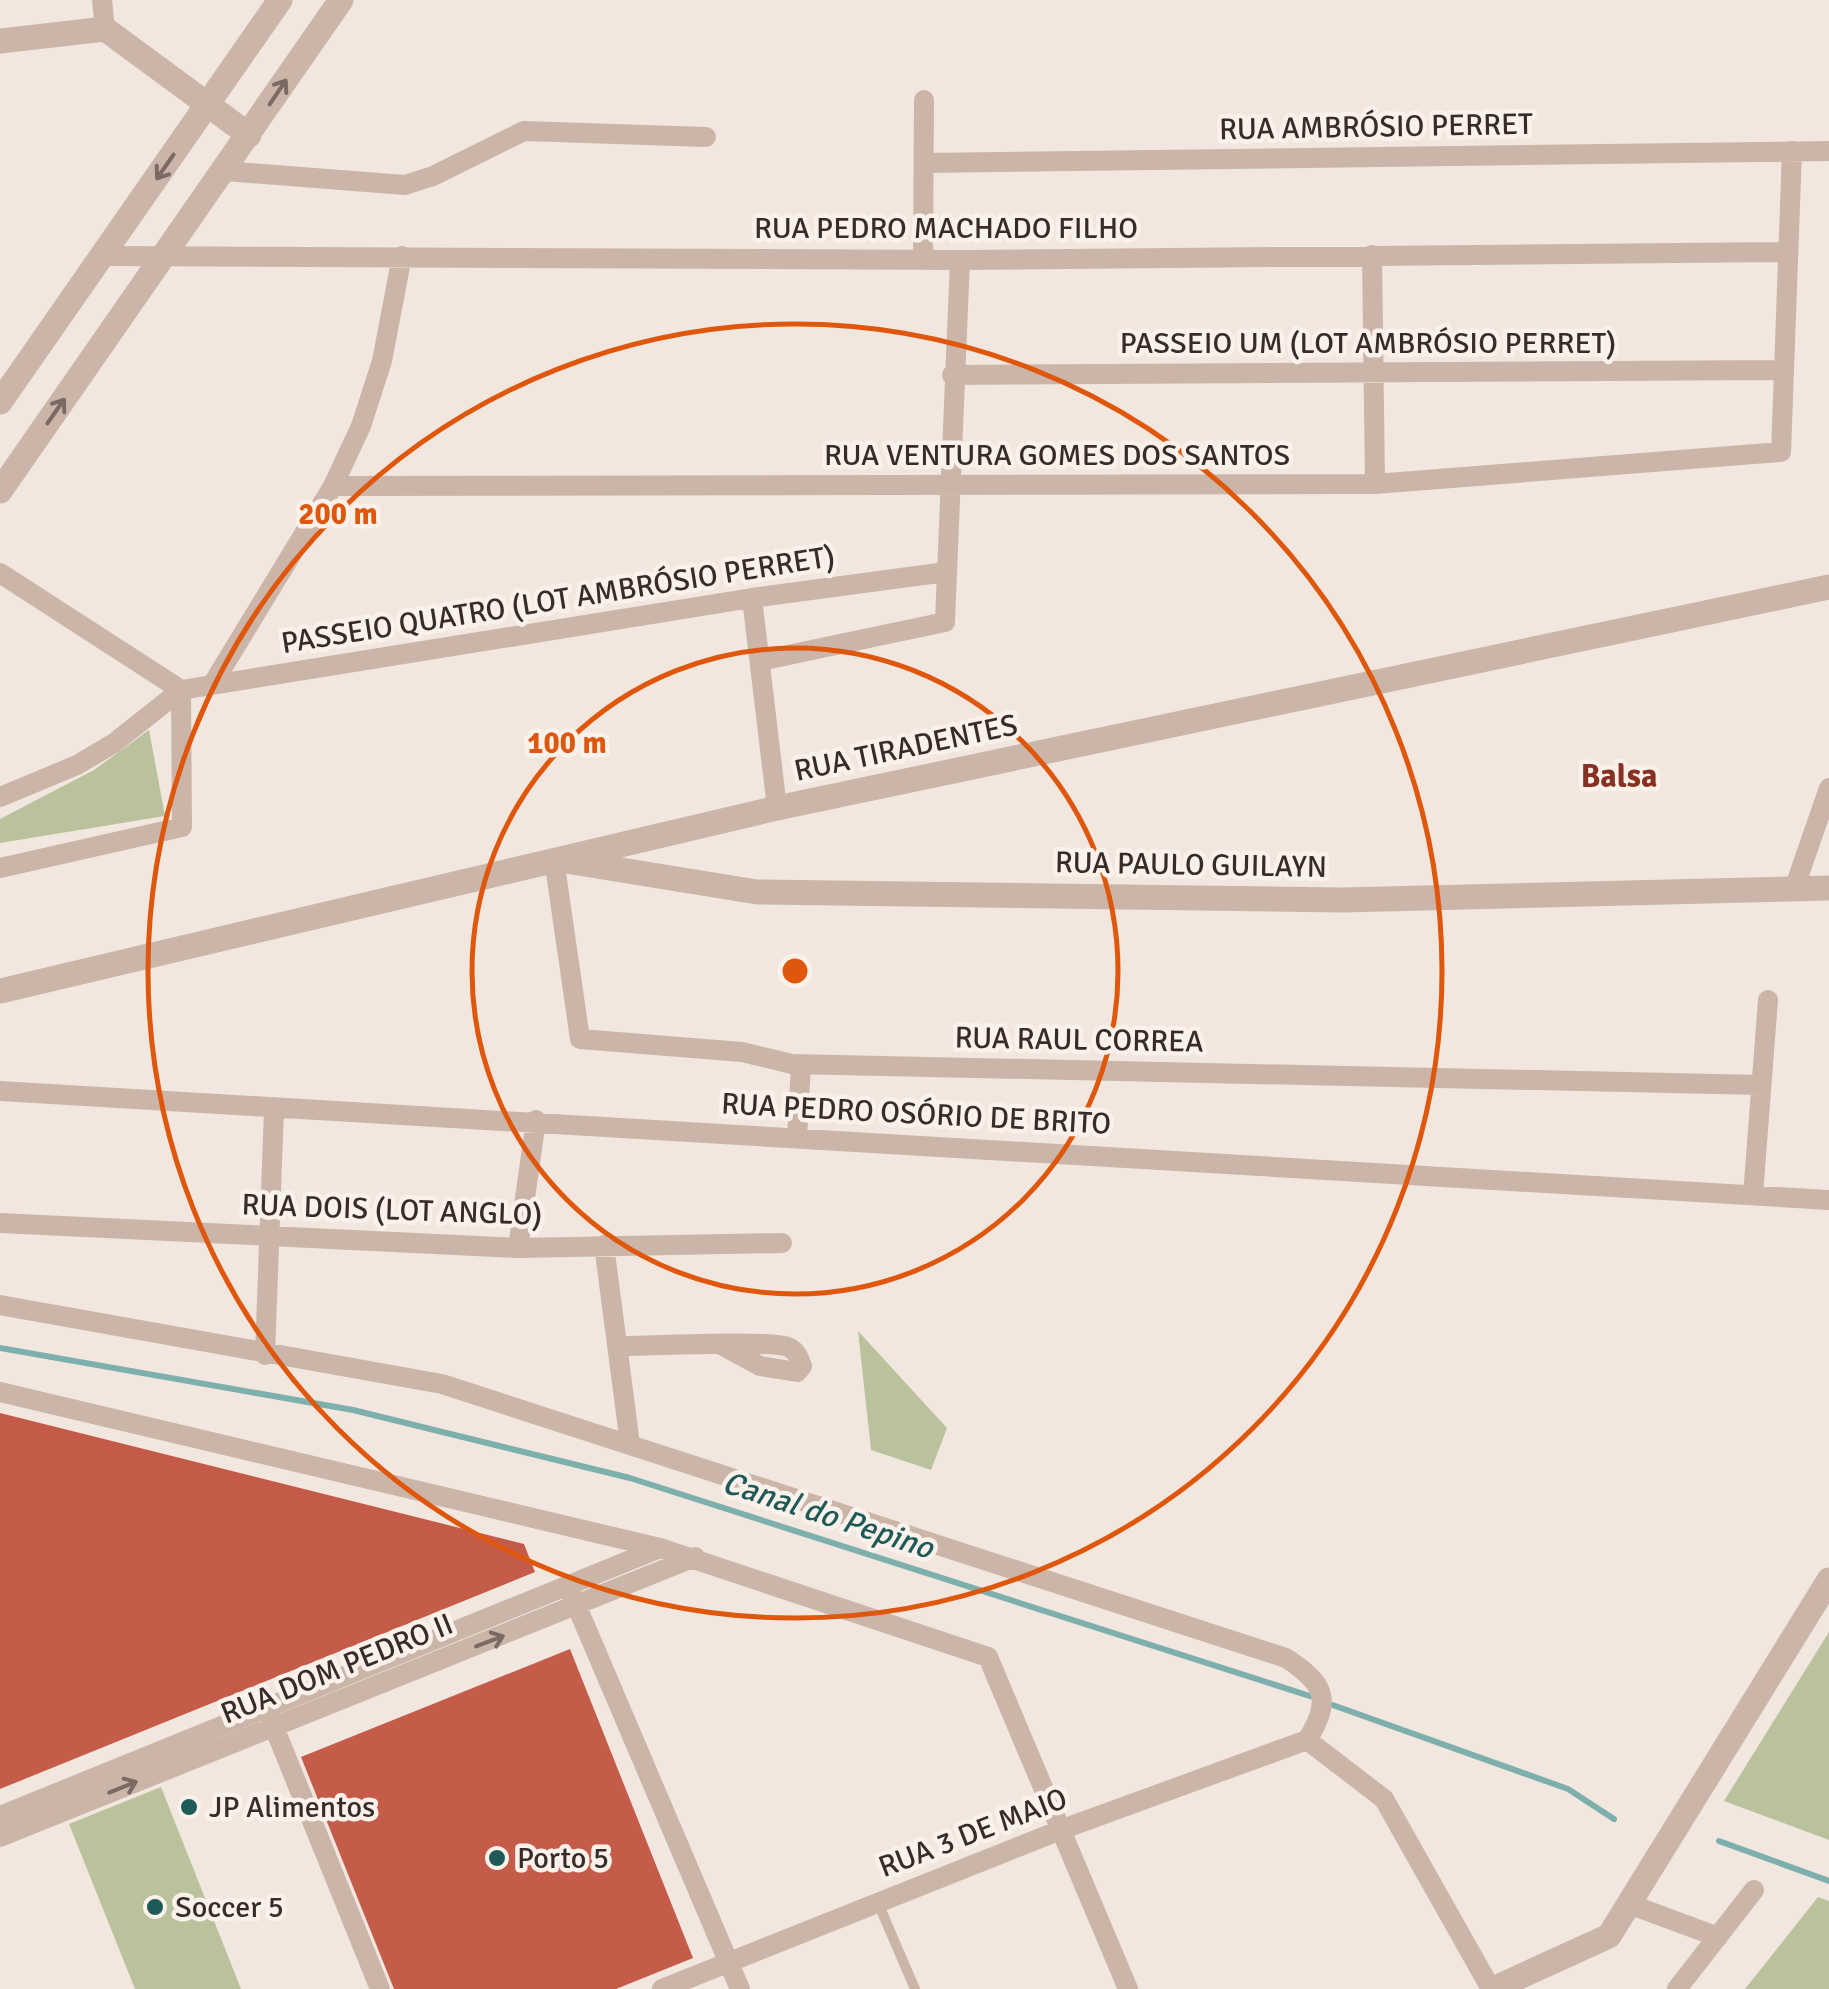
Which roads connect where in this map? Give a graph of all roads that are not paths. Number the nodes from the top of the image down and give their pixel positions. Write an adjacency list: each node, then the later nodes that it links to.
1 (102, 0): 4 (street)
2 (280, 0): 7 (street)
3 (341, 0): 8 (street, one-way to 3)
4 (105, 29): 5 (street); 7 (street)
5 (0, 41)
6 (924, 100): 12 (street)
7 (206, 108): 8 (street); 16 (street, one-way to 16)
8 (249, 135): 13 (street)
9 (706, 137): 13 (street)
10 (1792, 151): 11 (street, RUA AMBRÓSIO PERRET); 12 (street, RUA AMBRÓSIO PERRET); 14 (street)
11 (1829, 151)
12 (924, 162): 19 (street)
13 (224, 172): 18 (street)
14 (1788, 252): 15 (street, RUA PEDRO MACHADO FILHO); 21 (street)
15 (1372, 255): 20 (street, RUA PEDRO MACHADO FILHO); 22 (street)
16 (104, 256): 18 (street, RUA PEDRO MACHADO FILHO); 24 (street)
17 (402, 256): 18 (street, RUA PEDRO MACHADO FILHO); 19 (street, RUA PEDRO MACHADO FILHO); 26 (street)
18 (164, 259): 28 (street, one-way to 18)
19 (923, 259): 20 (street, RUA PEDRO MACHADO FILHO)
20 (960, 260): 23 (street)
21 (1783, 370): 22 (street, PASSEIO UM (LOT AMBRÓSIO PERRET)); 25 (street, RUA VENTURA GOMES DOS SANTOS)
22 (1375, 373): 23 (street, PASSEIO UM (LOT AMBRÓSIO PERRET)); 25 (street)
23 (952, 375): 27 (street)
24 (0, 402)
25 (1375, 484): 27 (street, RUA VENTURA GOMES DOS SANTOS)
26 (332, 486): 27 (street, RUA VENTURA GOMES DOS SANTOS); 34 (street)
27 (949, 486): 29 (street)
28 (0, 490)
29 (946, 572): 32 (street, PASSEIO QUATRO (LOT AMBRÓSIO PERRET)); 33 (street)
30 (0, 573): 35 (street)
31 (1829, 587): 38 (street, RUA TIRADENTES)
32 (752, 598): 33 (street); 34 (street, PASSEIO QUATRO (LOT AMBRÓSIO PERRET))
33 (760, 661): 38 (street)
34 (212, 685): 35 (street, PASSEIO QUATRO (LOT AMBRÓSIO PERRET))
35 (180, 690): 36 (street); 40 (street)
36 (0, 797)
37 (1827, 802): 42 (street)
38 (778, 808): 39 (street, RUA TIRADENTES)
39 (554, 859): 42 (street, RUA PAULO GUILAYN); 43 (street, RUA TIRADENTES); 45 (street, RUA RAUL CORREA)
40 (0, 868)
41 (1829, 888): 42 (street, RUA PAULO GUILAYN)
42 (1794, 890)
43 (0, 990)
44 (1768, 1000): 46 (street)
45 (801, 1064): 46 (street, RUA RAUL CORREA); 50 (street)
46 (1761, 1085): 51 (street)
47 (0, 1091): 48 (street, RUA PEDRO OSÓRIO DE BRITO)
48 (274, 1108): 49 (street, RUA PEDRO OSÓRIO DE BRITO); 54 (street)
49 (536, 1120): 50 (street, RUA PEDRO OSÓRIO DE BRITO); 57 (street)
50 (796, 1137): 51 (street, RUA PEDRO OSÓRIO DE BRITO)
51 (1753, 1195): 52 (street, RUA PEDRO OSÓRIO DE BRITO)
52 (1829, 1200)
53 (0, 1223): 54 (street, RUA DOIS (LOT ANGLO))
54 (271, 1234): 57 (street, RUA DOIS (LOT ANGLO)); 61 (street)
55 (782, 1242): 56 (street, RUA DOIS (LOT ANGLO))
56 (604, 1245): 57 (street, RUA DOIS (LOT ANGLO)); 59 (street)
57 (518, 1248)
58 (0, 1305): 61 (street)
59 (619, 1346): 60 (street); 63 (street)
60 (724, 1346)
61 (264, 1355): 63 (street)
62 (0, 1392): 64 (street)
63 (630, 1444): 72 (street)
64 (660, 1548): 65 (street); 67 (street, RUA DOM PEDRO II)
65 (695, 1557): 68 (street, RUA DOM PEDRO II); 75 (street)
66 (1829, 1580): 79 (street)
67 (568, 1584): 68 (street); 69 (street, RUA DOM PEDRO II)
68 (576, 1606): 70 (street, RUA DOM PEDRO II, one-way to 68); 81 (street)
69 (434, 1639): 70 (street); 71 (street, RUA DOM PEDRO II)
70 (440, 1660): 71 (street, RUA DOM PEDRO II)
71 (270, 1717): 73 (street, RUA DOM PEDRO II); 82 (street)
72 (1308, 1740): 75 (street, RUA 3 DE MAIO); 87 (street)
73 (81, 1793): 74 (street, RUA DOM PEDRO II); 76 (street, RUA DOM PEDRO II)
74 (0, 1816)
75 (1063, 1829): 78 (street, RUA 3 DE MAIO); 86 (street)
76 (0, 1837)
77 (1754, 1890): 80 (street)
78 (878, 1902): 81 (street, RUA 3 DE MAIO); 85 (lane)
79 (1629, 1904): 80 (street); 87 (street)
80 (1718, 1937): 88 (street)
81 (728, 1962): 83 (street, RUA 3 DE MAIO); 84 (street)
82 (380, 1989)
83 (662, 1989)
84 (740, 1989)
85 (915, 1989)
86 (1128, 1989)
87 (1492, 1989)
88 (1677, 1989)

